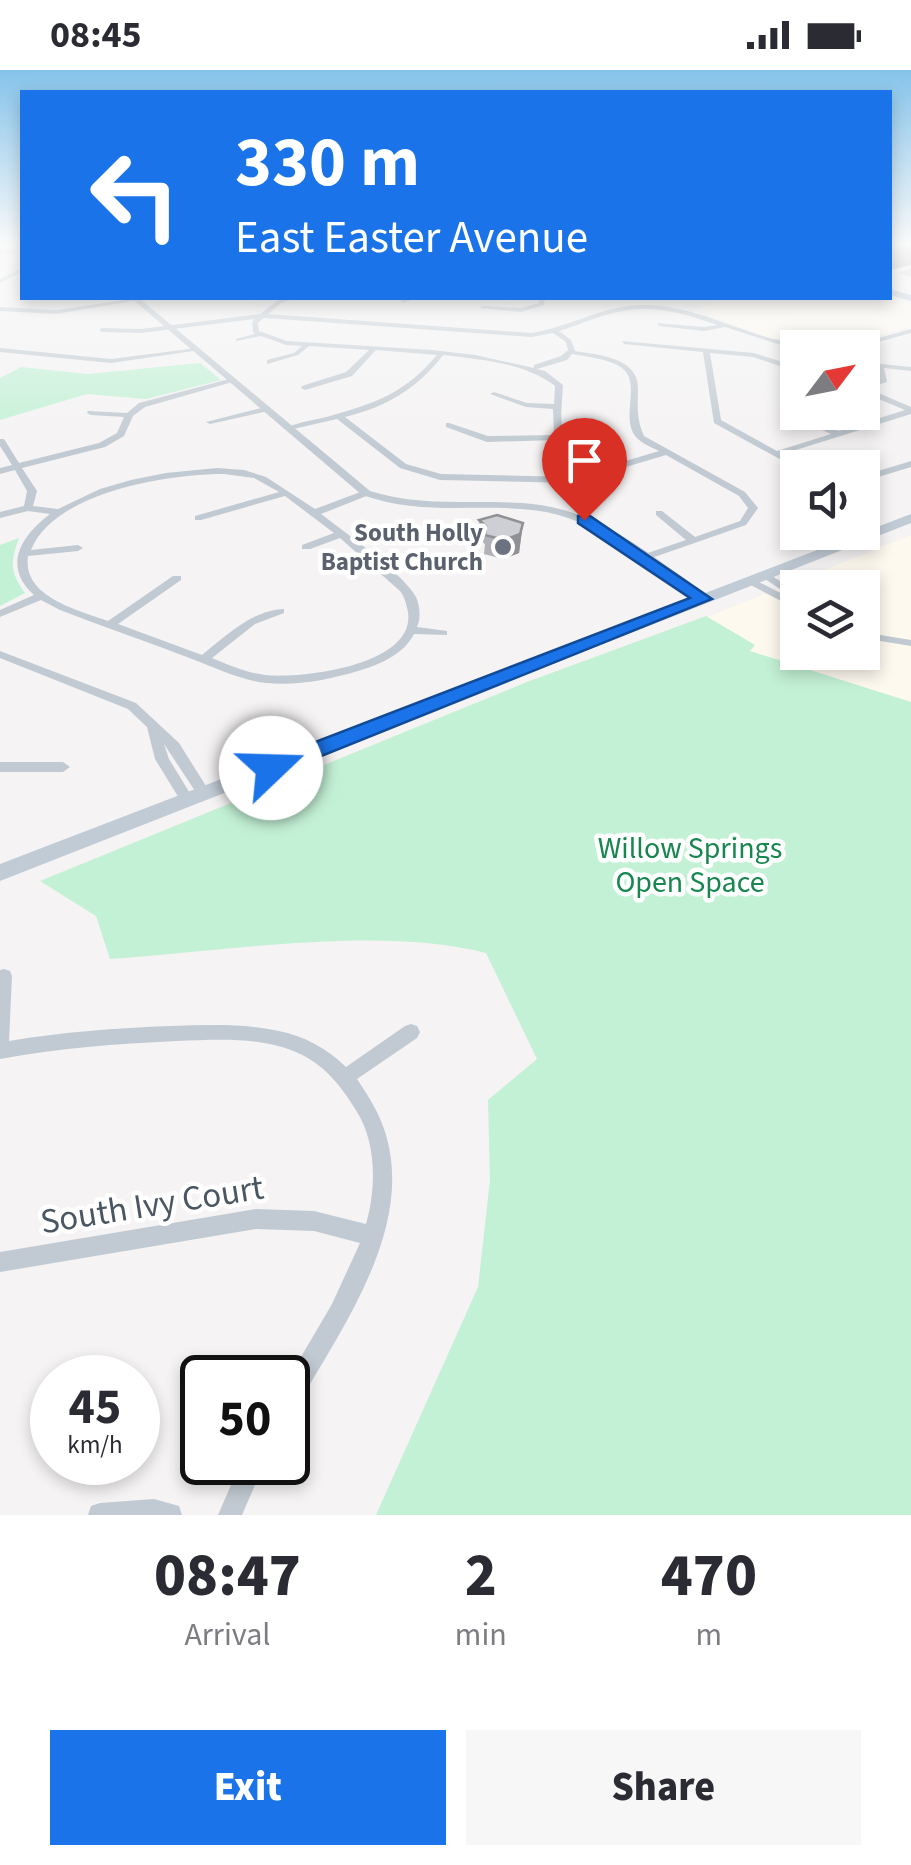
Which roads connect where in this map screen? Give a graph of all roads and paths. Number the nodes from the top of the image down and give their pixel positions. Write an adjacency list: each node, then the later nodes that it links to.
1 (23, 313): 7 (street)
2 (155, 313): 10 (street)
3 (267, 313): 6 (street)
4 (602, 313): 13 (street)
5 (692, 313): 9 (street)
6 (263, 316): 10 (street); 13 (street); 14 (street)
7 (10, 321)
8 (659, 324): 9 (street)
9 (728, 325): 18 (street)
10 (168, 327): 11 (street); 21 (street)
11 (102, 330)
12 (911, 331): 15 (street)
13 (556, 332): 24 (street)
14 (259, 336): 16 (street); 19 (street)
15 (880, 339)
16 (238, 340)
17 (624, 342): 23 (street)
18 (780, 343)
19 (307, 344): 22 (street); 26 (street)
20 (0, 350): 21 (street)
21 (197, 350): 31 (street)
22 (373, 350): 25 (street); 33 (street)
23 (706, 350): 27 (street); 51 (street)
24 (570, 352): 29 (street); 50 (street)
25 (440, 355): 29 (street); 42 (street)
26 (270, 362)
27 (780, 363)
28 (880, 366): 30 (street); 32 (street)
29 (537, 368): 37 (street)
30 (911, 369)
31 (232, 381): 38 (street); 41 (street)
32 (880, 381)
33 (305, 388)
34 (494, 394): 37 (street)
35 (880, 398): 39 (street)
36 (880, 404): 39 (street)
37 (556, 407): 48 (street)
38 (265, 410): 43 (street); 45 (street)
39 (908, 413): 47 (street)
40 (91, 414): 41 (street)
41 (129, 416): 55 (street)
42 (338, 416): 45 (street); 58 (street)
43 (210, 422)
44 (449, 424): 48 (street)
45 (289, 428): 61 (street)
46 (829, 430): 47 (street)
47 (838, 434): 51 (street)
48 (558, 437): 58 (street)
49 (1, 441): 55 (street)
50 (666, 452): 58 (street); 70 (street)
51 (775, 454): 52 (street)
52 (780, 457)
53 (246, 458): 57 (street)
54 (911, 464): 59 (street)
55 (16, 467): 56 (street); 62 (street)
56 (0, 471)
57 (236, 472): 60 (street); 63 (street)
58 (599, 473)
59 (880, 473)
60 (286, 493): 65 (street); 67 (street)
61 (366, 493): 65 (street); 74 (street)
62 (28, 508): 63 (street); 66 (street)
63 (57, 512): 73 (street)
64 (659, 512): 70 (street)
65 (312, 514): 69 (street)
66 (0, 515)
67 (198, 518)
68 (911, 518): 76 (main road)
69 (339, 535): 71 (street); 84 (street)
70 (694, 541): 74 (street)
71 (306, 547)
72 (78, 548): 73 (street)
73 (22, 554): 79 (street)
74 (643, 558): 80 (street)
75 (177, 578): 83 (street)
76 (759, 578): 77 (street); 78 (street); 80 (main road)
77 (780, 589)
78 (780, 594)
79 (40, 596): 82 (street); 83 (street)
80 (704, 599): 92 (main road)
81 (280, 612): 89 (street)
82 (0, 614)
83 (109, 624): 89 (street)
84 (409, 630): 85 (street); 89 (street)
85 (443, 633)
86 (880, 638): 87 (street)
87 (911, 643)
88 (0, 654): 92 (street)
89 (204, 659)
90 (0, 767): 91 (street)
91 (63, 767)
92 (196, 797): 93 (main road)
93 (0, 874)
94 (4, 976): 96 (street)
95 (411, 1032): 97 (street)
96 (0, 1047): 97 (street)
97 (346, 1077): 98 (street)
98 (372, 1236): 99 (street, South Ivy Court); 100 (street)
99 (0, 1262)
100 (310, 1361)
101 (243, 1485): 104 (street)
102 (100, 1515): 103 (street)
103 (170, 1515)
104 (230, 1515)

